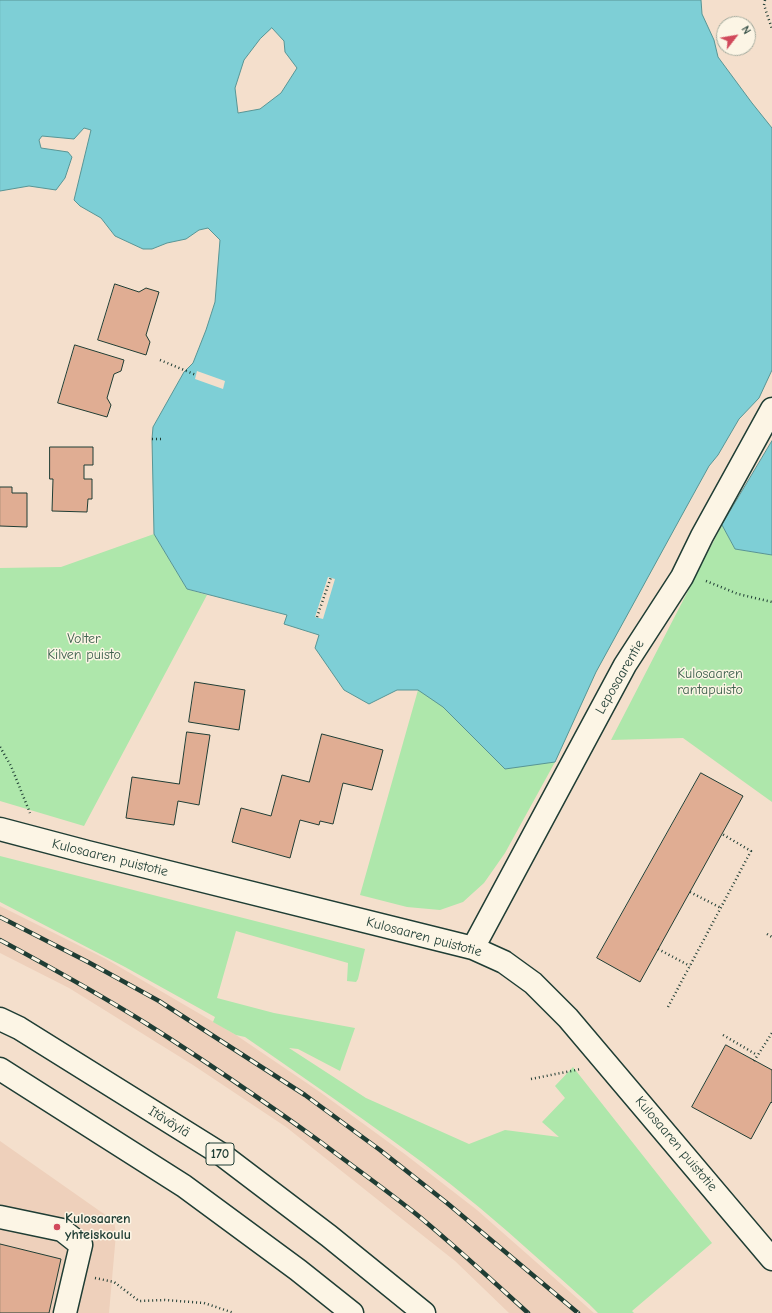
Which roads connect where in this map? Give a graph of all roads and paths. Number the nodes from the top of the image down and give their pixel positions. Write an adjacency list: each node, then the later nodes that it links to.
1 (765, 0): 2 (path)
2 (772, 29)
3 (160, 360): 4 (path)
4 (196, 374)
5 (772, 408): 9 (main road, Leposaarentie)
6 (152, 439): 7 (path)
7 (162, 439)
8 (330, 577): 11 (path)
9 (682, 577): 10 (path); 20 (main road, Leposaarentie)
10 (772, 602)
11 (318, 617)
12 (0, 747): 15 (path)
13 (0, 829): 15 (main road, Kulosaaren puistotie)
14 (722, 834): 17 (path)
15 (34, 838): 20 (main road, Kulosaaren puistotie)
16 (690, 892): 17 (path)
17 (721, 908): 22 (path)
18 (767, 934): 19 (path)
19 (772, 937)
20 (473, 948): 33 (main road, Kulosaaren puistotie)
21 (658, 949): 22 (path)
22 (690, 966): 23 (path)
23 (668, 1007)
24 (0, 1018): 38 (main road, Itäväylä / 170)
25 (772, 1033): 27 (path)
26 (723, 1035): 27 (path)
27 (757, 1055): 28 (path)
28 (754, 1061)
29 (0, 1069): 37 (main road)
30 (582, 1069): 31 (path)
31 (531, 1079)
32 (0, 1217): 34 (main road)
33 (772, 1259)
34 (76, 1274): 35 (main road); 36 (path)
35 (65, 1313)
36 (234, 1313)
37 (352, 1313)
38 (424, 1313)

